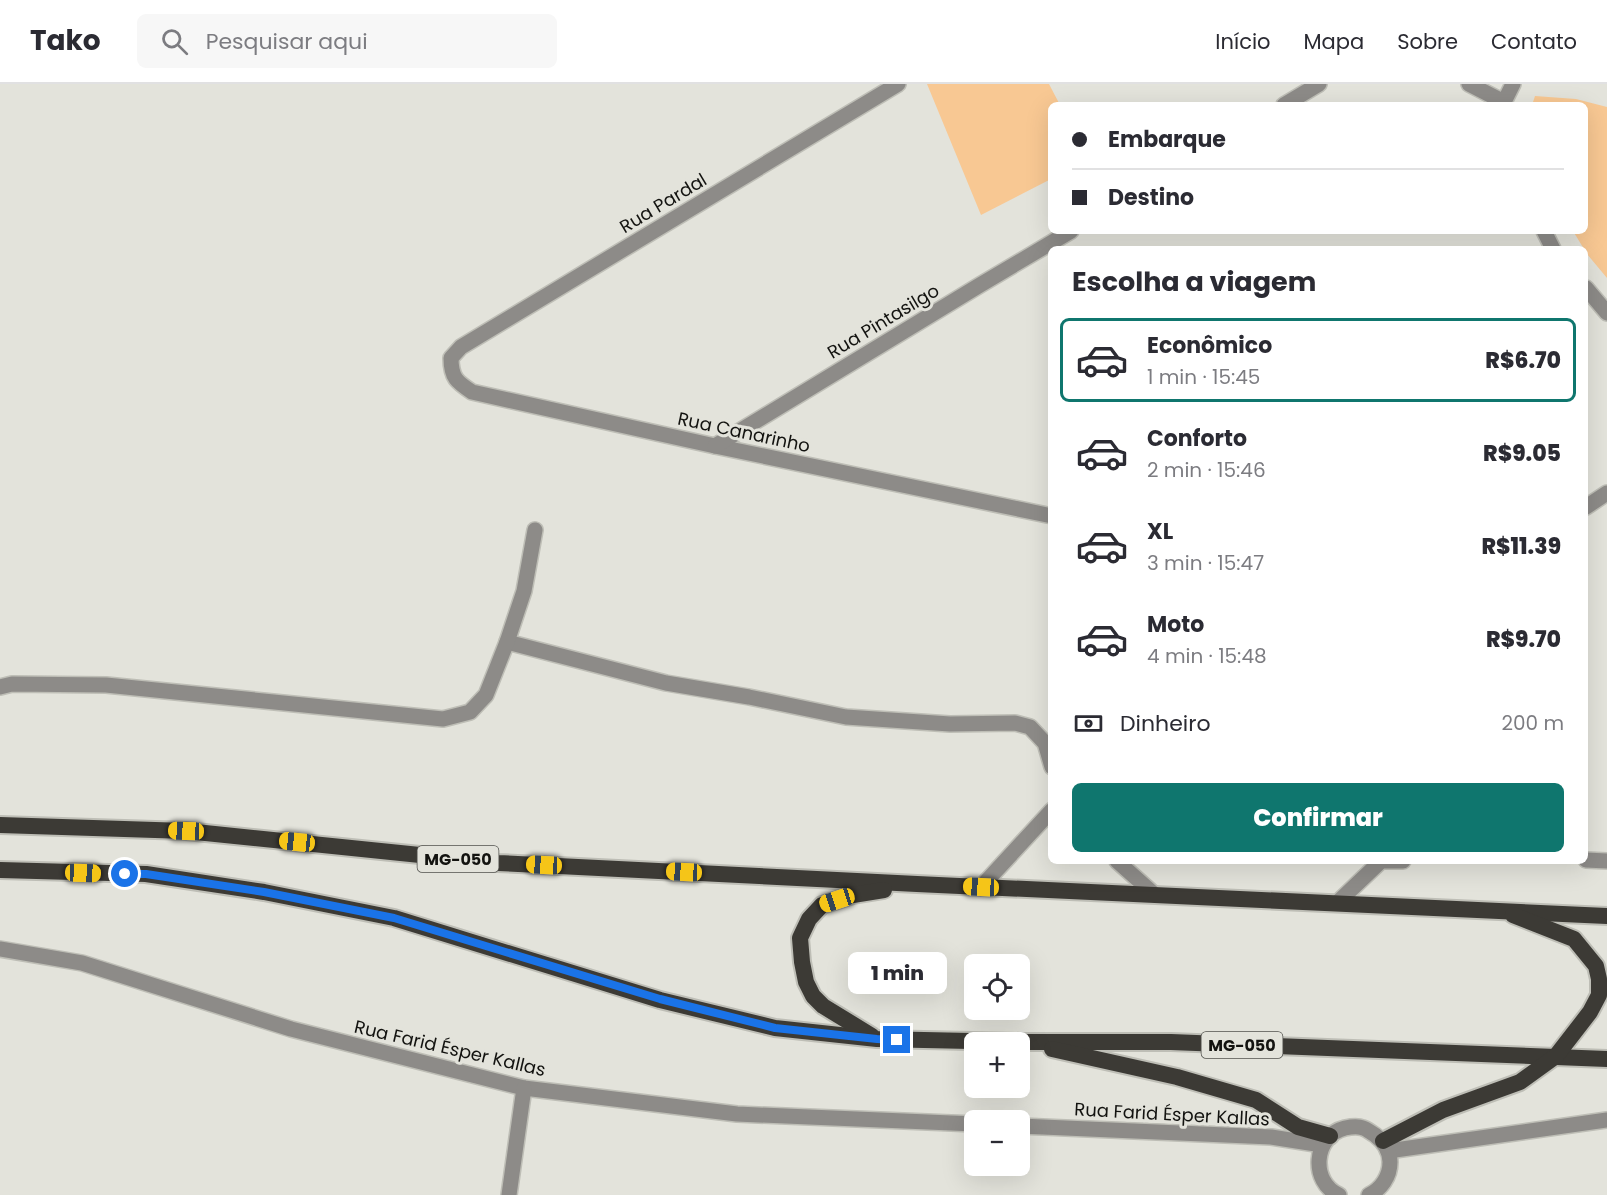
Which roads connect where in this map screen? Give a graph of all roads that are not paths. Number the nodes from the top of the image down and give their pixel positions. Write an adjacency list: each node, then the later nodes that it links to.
1 (898, 84): 11 (street, Rua Pardal)
2 (1319, 84): 5 (street)
3 (1469, 84): 6 (street)
4 (1513, 84): 7 (street)
5 (1289, 102)
6 (1502, 102)
7 (1504, 102)
8 (1066, 234): 12 (street, Rua Pintasilgo)
9 (1588, 290): 10 (street)
10 (1607, 313)
11 (451, 358): 12 (street, Rua Canarinho)
12 (715, 446): 15 (street, Rua Canarinho)
13 (1607, 493): 14 (street)
14 (1588, 506)
15 (1048, 515)
16 (535, 530): 17 (street)
17 (507, 642): 18 (street); 19 (street)
18 (0, 687)
19 (1048, 754)
20 (1048, 814): 28 (street)
21 (0, 825): 27 (highway, MG-050)
22 (1588, 860): 23 (street)
23 (1607, 861)
24 (1120, 864): 29 (street)
25 (1378, 864): 30 (street)
26 (0, 870): 34 (highway, MG-050)
27 (917, 884): 28 (highway, MG-050); 34 (highway)
28 (981, 887): 29 (highway, MG-050)
29 (1155, 895): 30 (highway, MG-050)
30 (1337, 903): 31 (highway, MG-050)
31 (1499, 910): 32 (highway, MG-050); 38 (highway)
32 (1607, 915)
33 (0, 949): 40 (street, Rua Farid Ésper Kallas)
34 (877, 1039): 35 (highway, MG-050)
35 (964, 1041)
36 (1030, 1042): 38 (highway, MG-050)
37 (1030, 1044): 44 (highway)
38 (1556, 1056): 39 (highway, MG-050); 45 (highway)
39 (1607, 1059)
40 (524, 1088): 42 (street, Rua Farid Ésper Kallas); 46 (street)
41 (1607, 1120): 45 (street)
42 (964, 1124)
43 (1030, 1126): 44 (street, Rua Farid Ésper Kallas)
44 (1326, 1141): 45 (street); 47 (street)
45 (1385, 1146): 48 (street)
46 (509, 1195)
47 (1339, 1195)
48 (1369, 1195)

